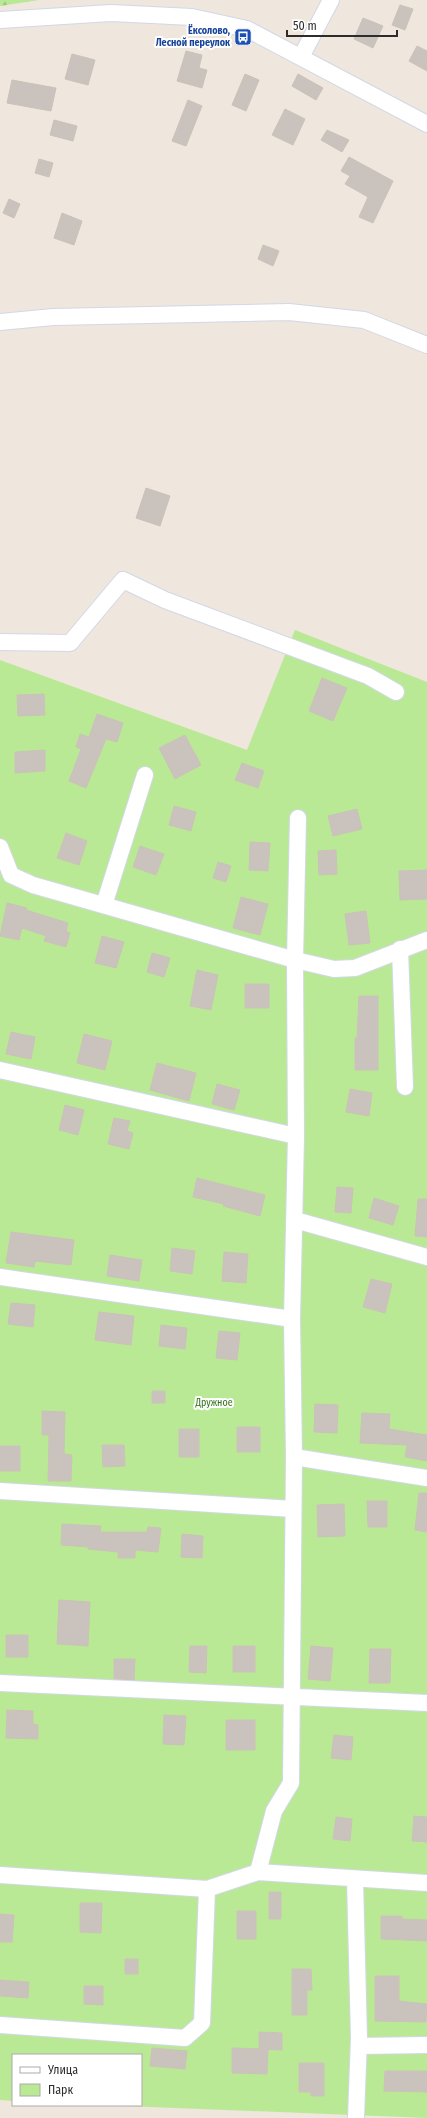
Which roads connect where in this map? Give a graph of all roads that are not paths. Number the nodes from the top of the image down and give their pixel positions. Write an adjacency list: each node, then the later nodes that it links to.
1 (330, 0): 3 (street)
2 (0, 20): 3 (street)
3 (301, 57): 4 (street)
4 (427, 124)
5 (0, 322): 6 (street)
6 (427, 345)
7 (0, 642): 8 (street)
8 (396, 692)
9 (145, 775): 12 (street)
10 (298, 818): 15 (street)
11 (0, 848): 12 (street)
12 (104, 905): 15 (street)
13 (427, 940): 14 (street)
14 (400, 949): 15 (street); 17 (street)
15 (295, 960): 18 (street)
16 (0, 1070): 18 (street)
17 (405, 1087)
18 (296, 1136): 19 (street)
19 (295, 1220): 20 (street); 22 (street)
20 (427, 1257)
21 (0, 1277): 22 (street)
22 (292, 1318): 23 (street)
23 (294, 1457): 24 (street); 26 (street)
24 (427, 1478)
25 (0, 1491): 26 (street)
26 (293, 1509): 28 (street)
27 (0, 1683): 28 (street)
28 (292, 1696): 29 (street); 30 (street)
29 (427, 1703)
30 (258, 1872): 32 (street); 34 (street)
31 (0, 1875): 34 (street)
32 (355, 1880): 33 (street); 37 (street)
33 (427, 1883)
34 (207, 1889): 35 (street)
35 (0, 2026)
36 (427, 2045): 37 (street)
37 (359, 2046): 38 (street)
38 (356, 2118)

